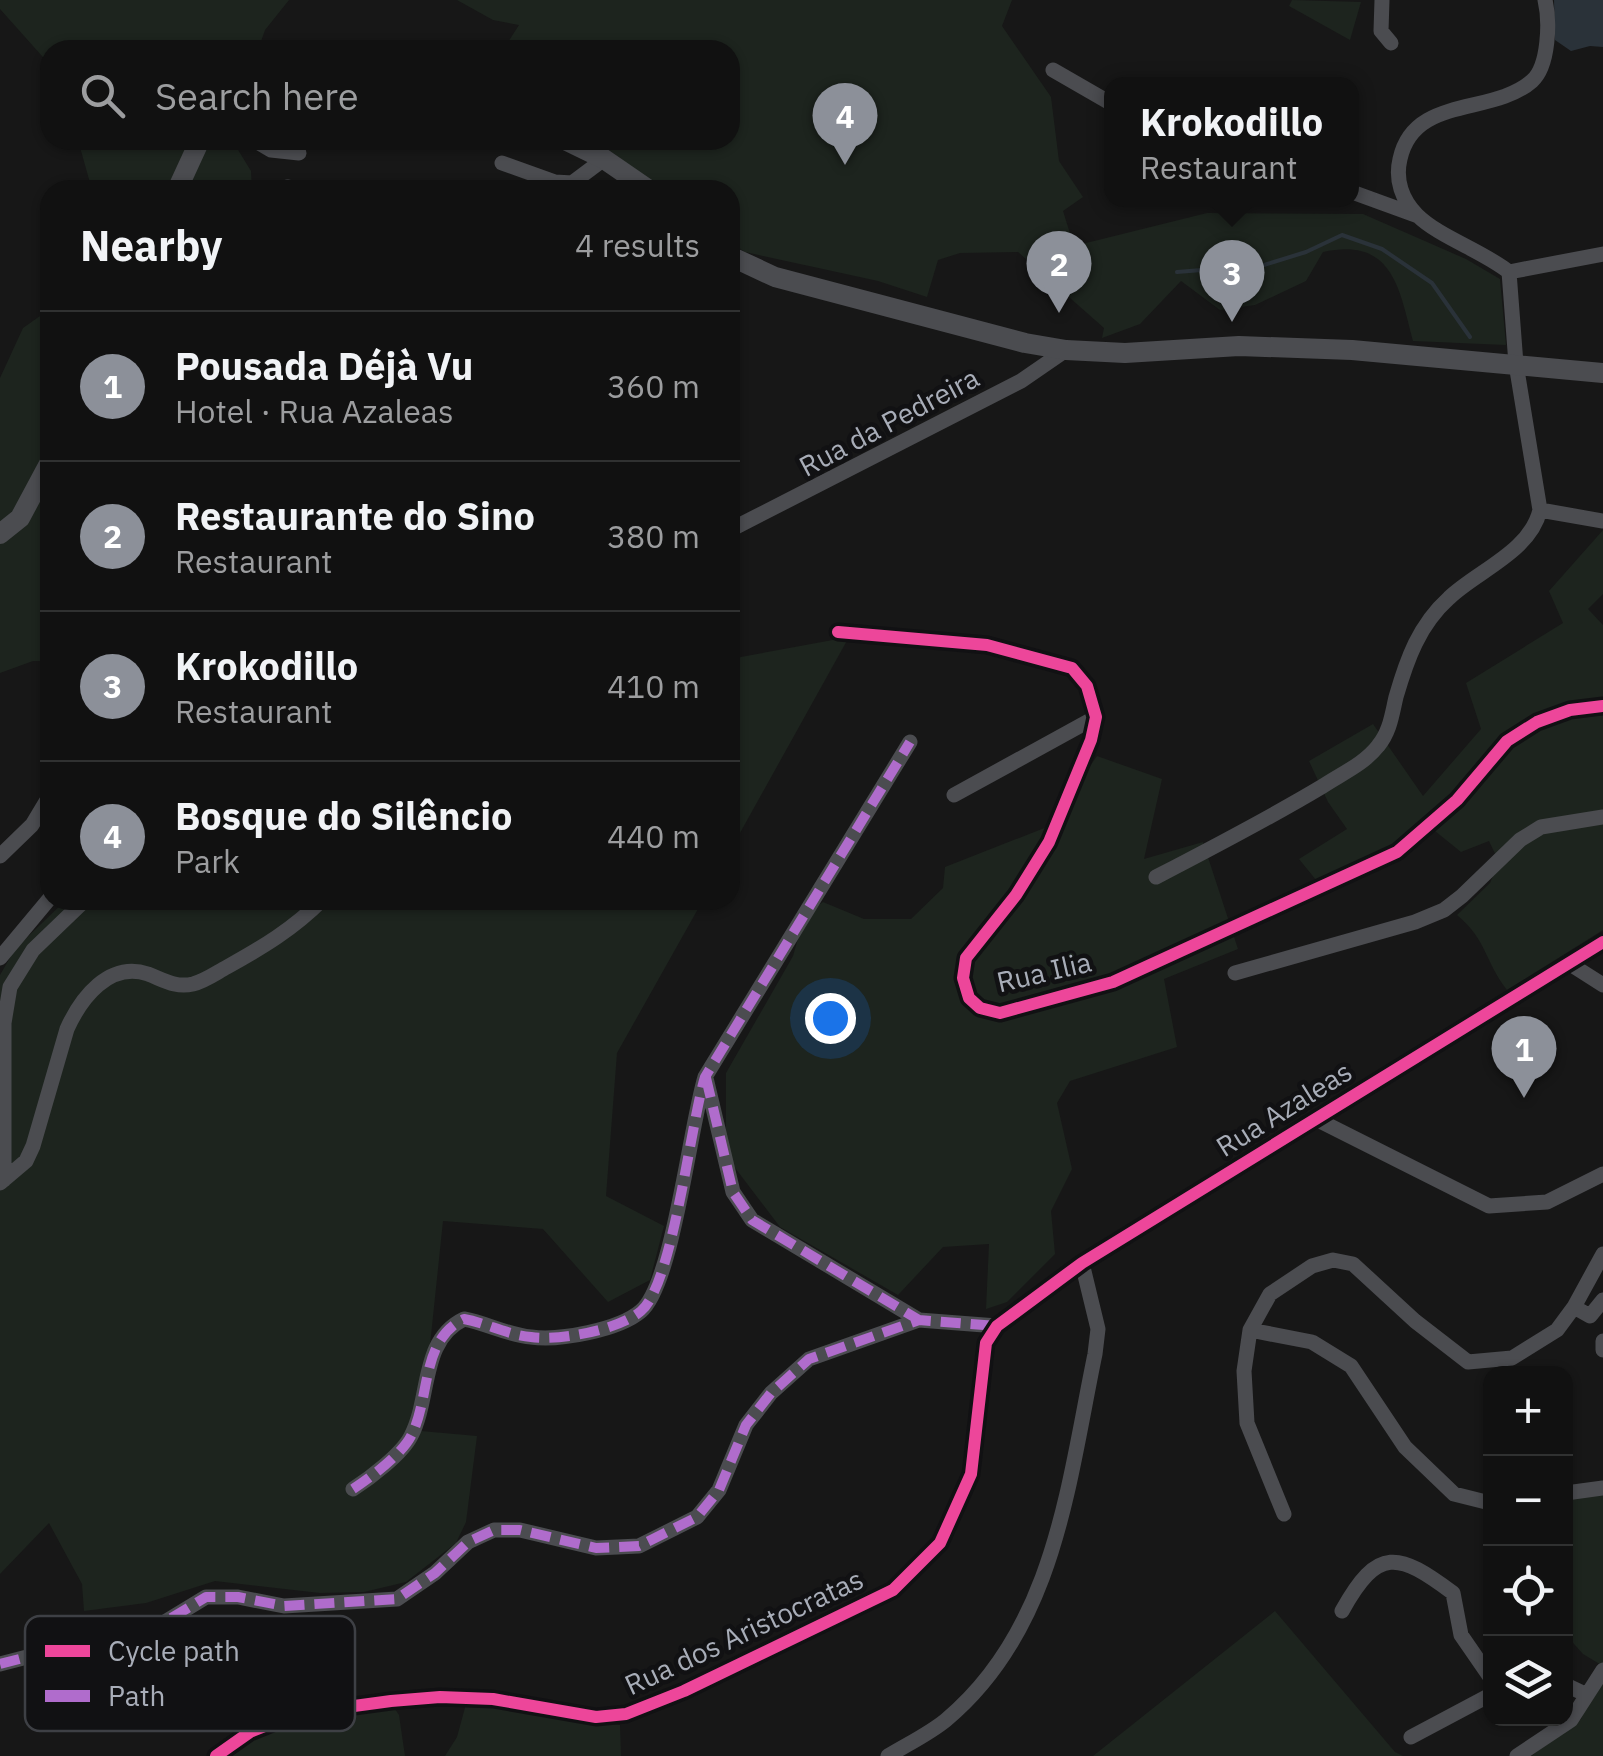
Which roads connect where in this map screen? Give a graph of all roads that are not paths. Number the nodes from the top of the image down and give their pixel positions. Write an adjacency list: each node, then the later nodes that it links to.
1 (1382, 0): 3 (street)
2 (1543, 3): 17 (street)
3 (1391, 43)
4 (1053, 70): 5 (street)
5 (1104, 99)
6 (195, 150): 12 (street)
7 (271, 150): 9 (street)
8 (586, 150): 10 (street)
9 (300, 153)
10 (604, 159): 14 (street); 15 (street)
11 (502, 163): 13 (street)
12 (182, 180)
13 (549, 180)
14 (577, 180)
15 (634, 180)
16 (1359, 195): 17 (street)
17 (1418, 216): 20 (street)
18 (1603, 254): 20 (street)
19 (740, 261): 21 (street)
20 (1509, 272): 22 (street)
21 (1066, 350): 22 (street); 27 (street, Rua da Pedreira)
22 (1516, 364): 23 (street); 25 (street)
23 (1603, 372)
24 (40, 481): 28 (street)
25 (1540, 510): 26 (street); 37 (street)
26 (1603, 521)
27 (740, 525)
28 (0, 534)
29 (838, 632): 31 (street)
30 (1603, 706): 31 (street, Rua Ilia)
31 (1096, 717): 33 (street)
32 (910, 742): 46 (street)
33 (954, 795)
34 (40, 812): 36 (street)
35 (1603, 817): 44 (street)
36 (0, 856)
37 (1156, 877)
38 (40, 910): 42 (street)
39 (75, 910): 49 (street)
40 (311, 910): 49 (street)
41 (1603, 942): 43 (street, Rua Azaleas)
42 (0, 958)
43 (1567, 962): 45 (street); 47 (street, Rua Azaleas)
44 (1235, 973)
45 (1603, 985)
46 (706, 1077): 54 (street); 60 (street)
47 (1316, 1119): 48 (street); 51 (street, Rua Azaleas)
48 (1603, 1174)
49 (2, 1181)
50 (1603, 1254): 53 (street)
51 (1082, 1264): 55 (street, Rua Azaleas); 77 (street)
52 (1603, 1300): 53 (street)
53 (1574, 1308): 56 (street)
54 (919, 1320): 55 (street); 65 (street)
55 (997, 1326): 73 (street, Rua dos Aristocratas)
56 (1250, 1330): 62 (street); 63 (street)
57 (1603, 1340): 58 (street)
58 (1603, 1350)
59 (1603, 1488): 61 (street)
60 (353, 1489)
61 (1573, 1492)
62 (1483, 1501)
63 (1284, 1514)
64 (1342, 1611): 68 (street)
65 (175, 1616)
66 (25, 1657): 67 (street)
67 (0, 1664)
68 (1483, 1667)
69 (1603, 1670): 71 (street)
70 (1573, 1689): 71 (street)
71 (1587, 1696): 78 (street)
72 (1483, 1699): 75 (street)
73 (355, 1706)
74 (252, 1731): 76 (street, Rua dos Aristocratas)
75 (1411, 1737)
76 (216, 1756)
77 (888, 1756)
78 (1518, 1756)

